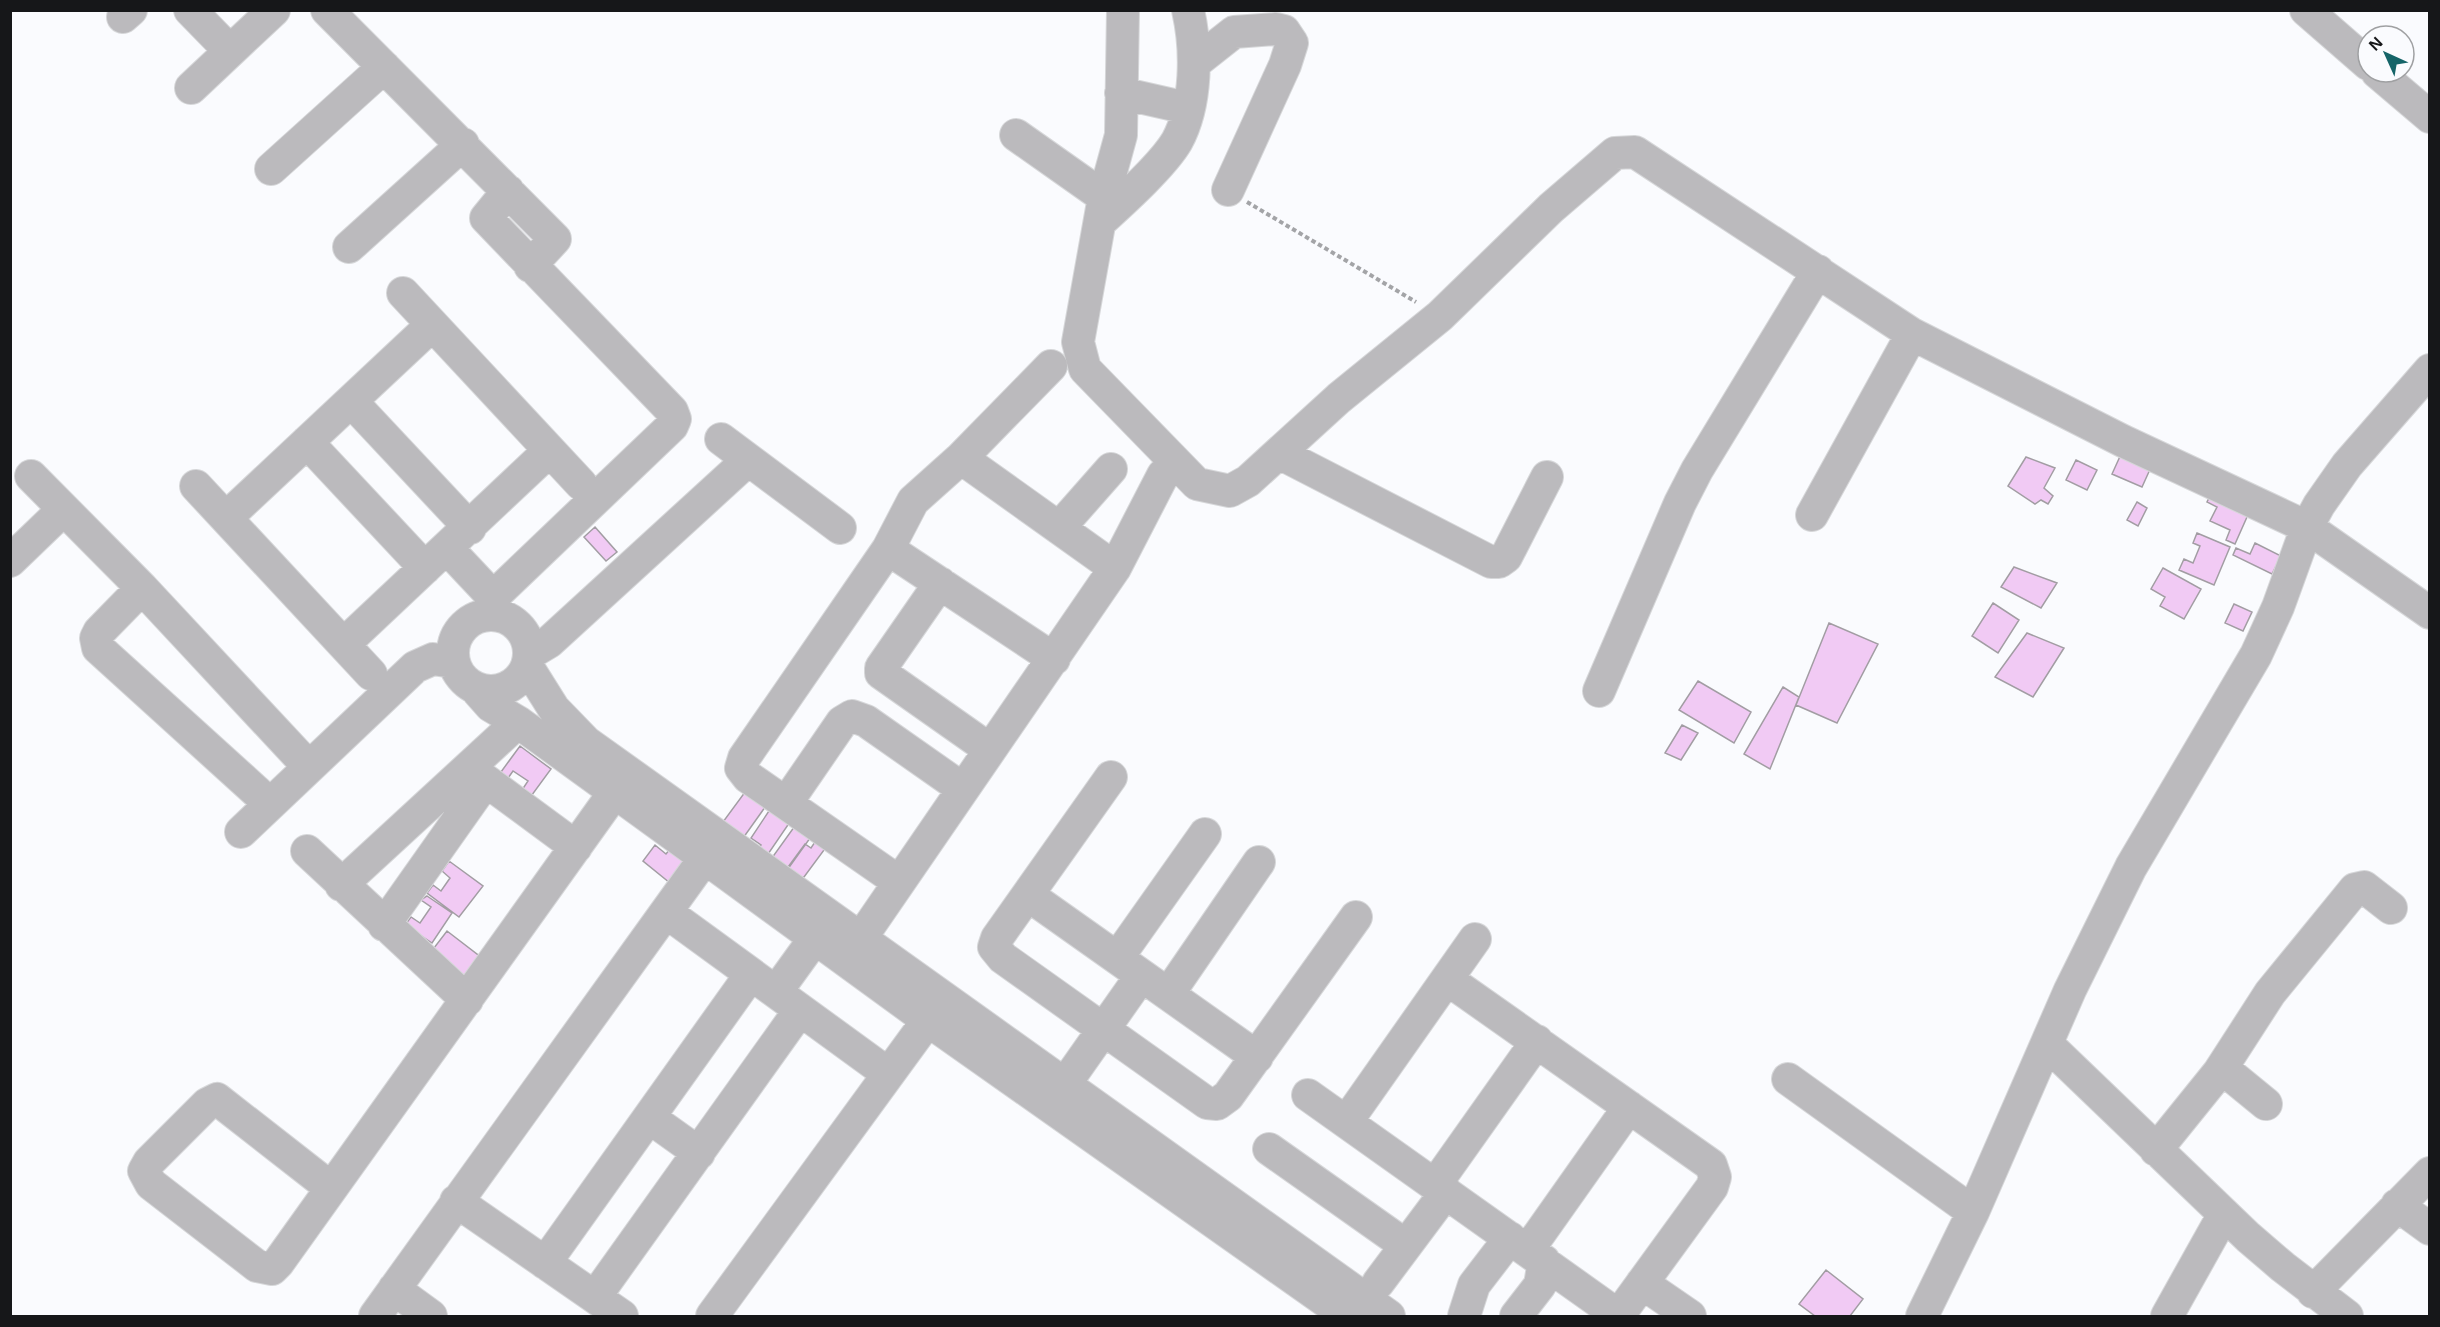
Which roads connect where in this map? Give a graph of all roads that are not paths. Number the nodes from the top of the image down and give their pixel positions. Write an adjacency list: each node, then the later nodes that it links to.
1 (190, 10): 7 (street)
2 (274, 10): 7 (street)
3 (327, 10): 10 (street)
4 (1123, 10): 13 (street)
5 (1188, 10): 9 (street)
6 (2306, 10): 8 (street)
7 (230, 51): 12 (street)
8 (2356, 54)
9 (1196, 62): 14 (street); 19 (street)
10 (384, 67): 17 (street); 18 (street)
11 (2391, 84): 15 (street)
12 (191, 88)
13 (1121, 93): 14 (street); 20 (street)
14 (1187, 108): 20 (street)
15 (2430, 117)
16 (1016, 135): 20 (street)
17 (464, 144): 21 (street); 53 (street)
18 (271, 169)
19 (1227, 190)
20 (1103, 209): 32 (street)
21 (349, 247)
22 (1818, 271): 25 (street); 32 (street); 61 (street)
23 (403, 293): 24 (street)
24 (432, 325): 28 (street); 31 (street)
25 (1912, 334): 42 (street); 44 (street)
26 (1051, 366): 33 (street)
27 (2430, 370): 44 (street)
28 (351, 401): 30 (street); 47 (street)
29 (721, 439): 34 (street)
30 (307, 442): 43 (street); 47 (street)
31 (549, 451): 39 (street); 47 (street)
32 (1279, 453): 38 (street)
33 (961, 458): 46 (street); 48 (street)
34 (748, 459): 45 (street); 57 (street)
35 (1111, 469): 46 (street)
36 (1163, 475): 50 (street)
37 (31, 476): 41 (street)
38 (1547, 477)
39 (582, 484)
40 (196, 486): 43 (street)
41 (63, 510): 49 (street); 52 (street)
42 (1812, 515)
43 (226, 518): 55 (street)
44 (2307, 527): 54 (street); 97 (street)
45 (840, 528)
46 (1059, 528): 50 (street)
47 (447, 548): 53 (street); 55 (street)
48 (888, 549): 51 (street); 69 (street)
49 (10, 561)
50 (1115, 568): 56 (street)
51 (940, 583): 56 (street); 63 (street)
52 (142, 588): 64 (street); 70 (street)
53 (494, 606): 57 (street); 58 (street)
54 (2430, 613)
55 (344, 644): 59 (street)
56 (1053, 659): 63 (street)
57 (528, 660): 60 (street); 71 (street)
58 (453, 662): 60 (street); 64 (street)
59 (371, 674)
60 (475, 688): 62 (street)
61 (1599, 692)
62 (518, 722): 65 (street); 68 (street)
63 (989, 749): 67 (street)
64 (308, 766): 70 (street)
65 (477, 775): 74 (street); 79 (street); 84 (street)
66 (1111, 777): 80 (street)
67 (963, 789): 69 (street); 78 (street)
68 (614, 793): 71 (street); 74 (street)
69 (787, 801): 78 (street)
70 (269, 803): 72 (street)
71 (678, 823): 76 (street); 85 (street)
72 (241, 832)
73 (1205, 834): 88 (street)
74 (576, 847): 92 (street)
75 (307, 851): 79 (street)
76 (704, 859): 82 (street); 85 (street)
77 (1259, 862): 91 (street)
78 (899, 882): 86 (street)
79 (341, 885): 84 (street)
80 (1028, 895): 88 (street); 95 (street)
81 (2391, 908): 99 (street)
82 (666, 912): 89 (street); 114 (street)
83 (1356, 917): 98 (street)
84 (384, 925): 92 (street)
85 (821, 926): 86 (street); 93 (street); 94 (street)
86 (861, 938): 94 (street)
87 (1475, 939): 90 (street)
88 (1130, 966): 91 (street); 95 (street)
89 (751, 974): 93 (street); 106 (street)
90 (1447, 979): 96 (street); 107 (street)
91 (1169, 993): 98 (street)
92 (467, 1000): 112 (street)
93 (788, 1001): 100 (street); 110 (street)
94 (936, 1009): 100 (street); 102 (street); 131 (street)
95 (1103, 1031): 98 (street); 102 (street)
96 (1537, 1041): 105 (street); 113 (street)
97 (2047, 1044): 109 (street); 116 (street)
98 (1257, 1057)
99 (2222, 1068): 104 (street); 109 (street)
100 (887, 1073): 130 (street)
101 (1788, 1078): 116 (street)
102 (1065, 1084): 132 (street)
103 (1308, 1095): 107 (street)
104 (2266, 1104)
105 (1629, 1107): 120 (street); 123 (street)
106 (650, 1118): 110 (street); 121 (street)
107 (1347, 1121): 113 (street)
108 (1269, 1149): 119 (street)
109 (2156, 1150): 117 (street)
110 (699, 1153): 126 (street)
111 (2430, 1173): 115 (street)
112 (332, 1188): 112 (street)
113 (1440, 1189): 119 (street); 120 (street)
114 (456, 1201): 121 (street); 124 (street)
115 (2397, 1204): 118 (street); 125 (street)
116 (1972, 1212): 136 (street)
117 (2224, 1214): 125 (street); 137 (street)
118 (2430, 1229)
119 (1406, 1245): 122 (street)
120 (1527, 1250): 123 (street); 133 (street); 134 (street)
121 (545, 1263): 126 (street)
122 (1378, 1283)
123 (1642, 1283): 135 (street)
124 (393, 1289): 127 (street); 128 (street)
125 (2313, 1292): 138 (street)
126 (595, 1297): 129 (street)
127 (375, 1317)
128 (431, 1317)
129 (622, 1317)
130 (712, 1317)
131 (1347, 1317)
132 (1389, 1317)
133 (1464, 1317)
134 (1516, 1317)
135 (1690, 1317)
136 (1922, 1317)
137 (2167, 1317)
138 (2347, 1317)

